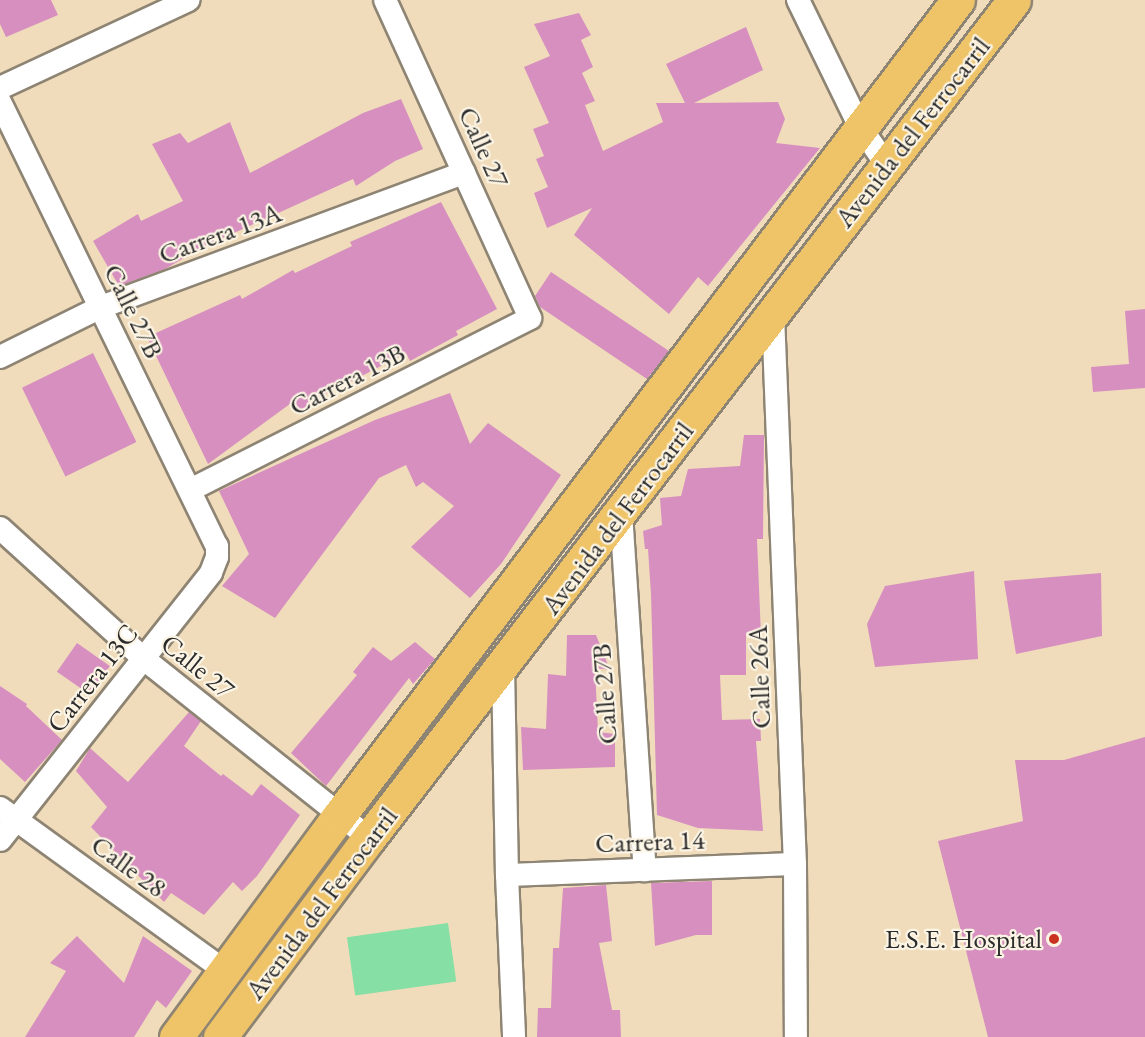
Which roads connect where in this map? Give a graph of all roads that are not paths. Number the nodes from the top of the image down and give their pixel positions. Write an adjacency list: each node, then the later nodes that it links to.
1 (189, 0): 6 (street)
2 (385, 0): 10 (street, Calle 27)
3 (798, 0): 8 (street)
4 (958, 0): 8 (main road, Avenida del Ferrocarril)
5 (1014, 0): 9 (main road, Avenida del Ferrocarril)
6 (0, 88)
7 (0, 102): 11 (street, Calle 27B)
8 (860, 127): 9 (street); 22 (main road, Avenida del Ferrocarril)
9 (887, 165): 12 (main road, Avenida del Ferrocarril)
10 (464, 173): 11 (street, Carrera 13A); 13 (street, Calle 27)
11 (101, 307): 14 (street, Carrera 13A); 15 (street, Calle 27B)
12 (773, 315): 16 (main road, Avenida del Ferrocarril); 25 (street, Calle 26A)
13 (530, 318): 15 (street, Carrera 13B)
14 (0, 357)
15 (190, 490): 18 (street, Calle 27B)
16 (621, 513): 20 (main road, Avenida del Ferrocarril); 26 (street, Calle 27B)
17 (0, 528): 19 (street, Calle 27)
18 (217, 546): 19 (street, Carrera 13C)
19 (144, 658): 21 (street, Carrera 13C); 22 (street, Calle 27)
20 (503, 667): 23 (main road, Avenida del Ferrocarril); 27 (street)
21 (8, 814): 24 (street, Carrera 13C); 28 (street, Calle 28)
22 (339, 816): 23 (street, Calle 27); 28 (main road, Avenida del Ferrocarril)
23 (369, 838): 30 (main road, Avenida del Ferrocarril)
24 (0, 840)
25 (795, 864): 26 (street, Carrera 14); 32 (street, Calle 26A)
26 (645, 870): 27 (street, Carrera 14)
27 (507, 875): 31 (street)
28 (224, 970): 29 (main road, Avenida del Ferrocarril)
29 (176, 1037)
30 (220, 1037)
31 (514, 1037)
32 (796, 1037)

